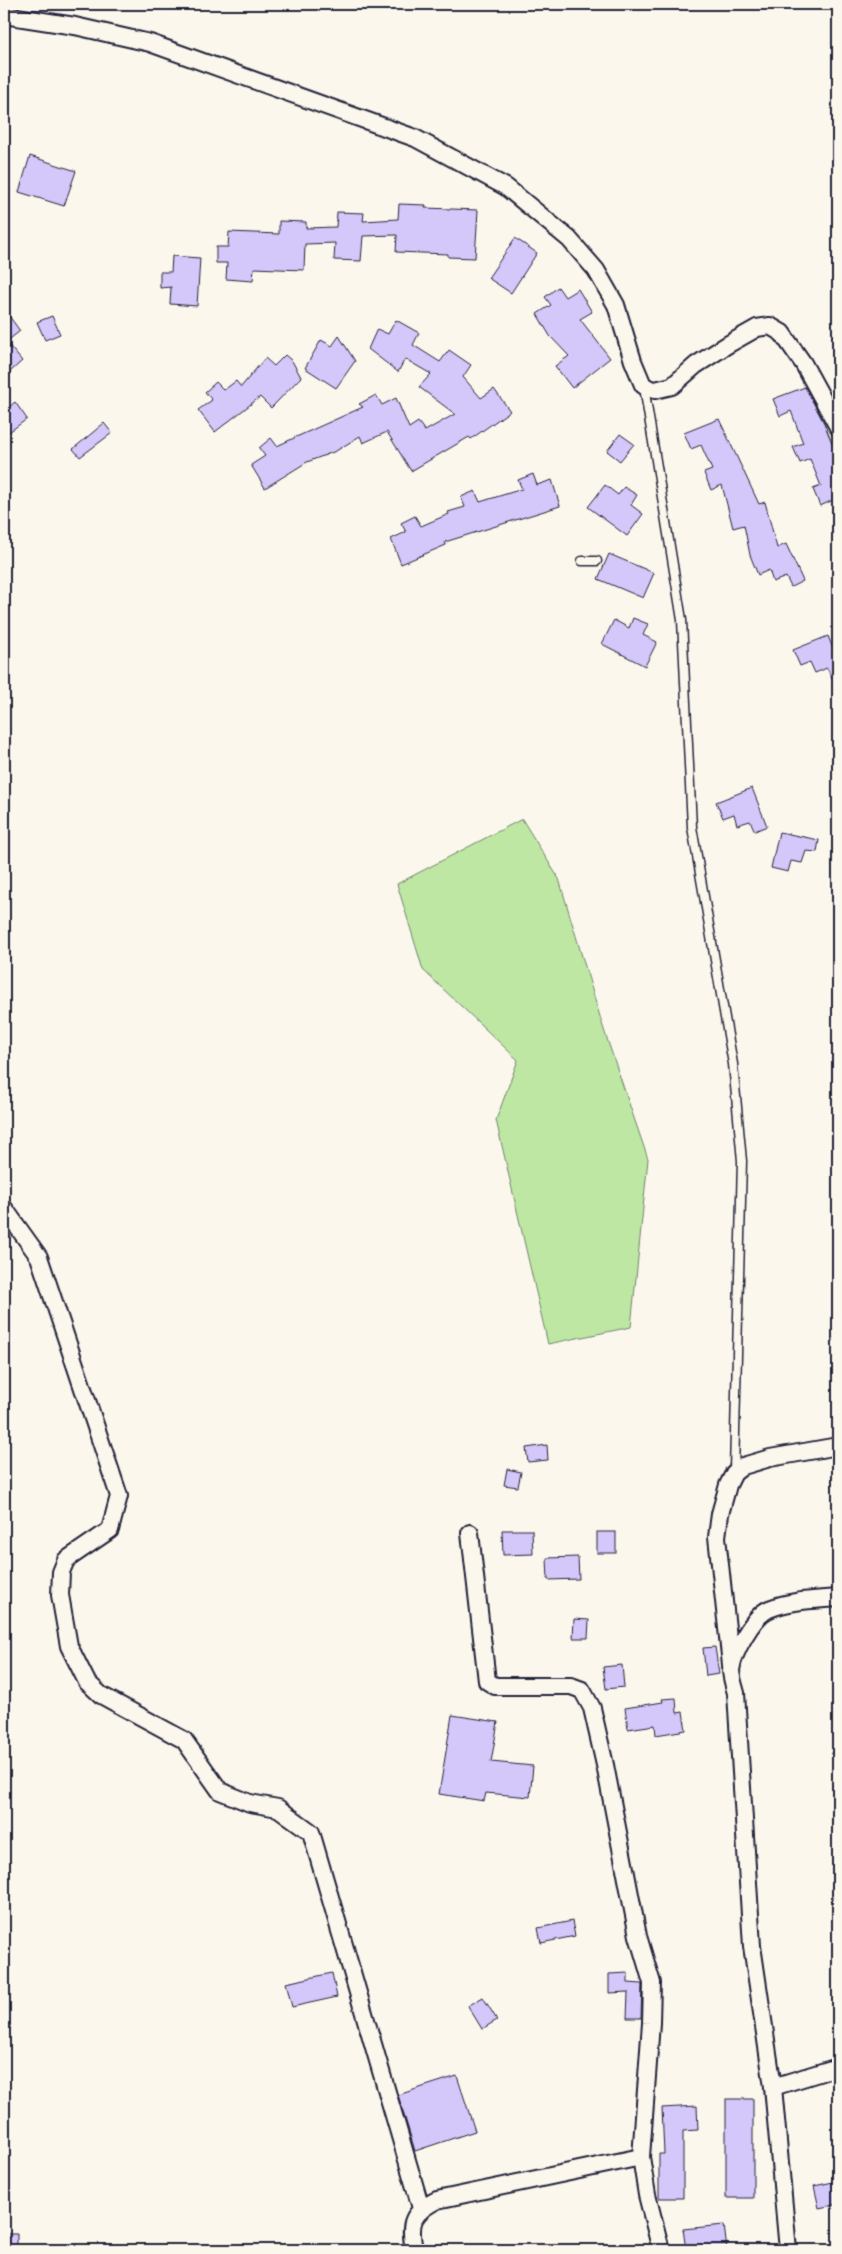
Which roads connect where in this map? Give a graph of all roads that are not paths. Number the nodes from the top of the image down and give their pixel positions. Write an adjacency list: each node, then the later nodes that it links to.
1 (4, 15): 2 (street)
2 (643, 385): 3 (street); 8 (lane)
3 (838, 427)
4 (582, 561): 5 (lane)
5 (597, 561)
6 (4, 1208): 15 (street)
7 (838, 1446): 8 (street)
8 (734, 1473): 11 (street)
9 (470, 1533): 14 (street)
10 (838, 1598): 11 (street)
11 (731, 1670): 13 (street)
12 (838, 2067): 13 (street)
13 (773, 2086): 18 (street)
14 (641, 2157): 15 (street); 17 (street)
15 (421, 2208): 16 (street)
16 (414, 2250)
17 (660, 2250)
18 (788, 2250)

